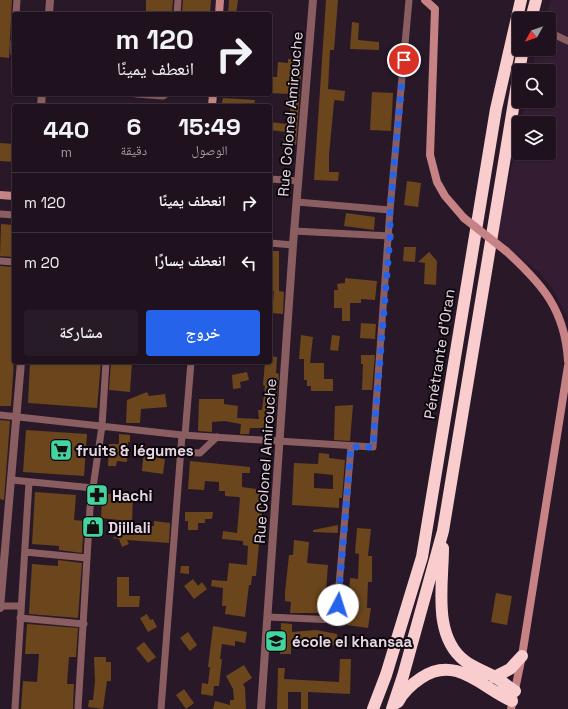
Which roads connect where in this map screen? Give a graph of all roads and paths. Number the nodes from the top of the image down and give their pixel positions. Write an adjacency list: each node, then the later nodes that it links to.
1 (17, 0): 12 (street)
2 (50, 0): 13 (street)
3 (178, 0): 14 (street)
4 (220, 0): 15 (main road)
5 (313, 0): 21 (street, Rue Colonel Amirouche)
6 (409, 0): 25 (street)
7 (425, 0): 11 (main road)
8 (436, 0): 11 (street)
9 (521, 0): 67 (highway, Pénétrante d'Oran)
10 (536, 0): 16 (highway)
11 (435, 9): 34 (main road, bridge)
12 (16, 12)
13 (49, 12)
14 (176, 12)
15 (219, 12)
16 (533, 12)
17 (556, 35): 18 (street)
18 (568, 41)
19 (513, 108): 52 (highway)
20 (272, 179): 21 (street)
21 (298, 180): 24 (street, Rue Colonel Amirouche)
22 (0, 195): 23 (main road)
23 (12, 196)
24 (296, 202): 25 (street); 28 (street, Rue Colonel Amirouche)
25 (390, 210): 29 (street)
26 (0, 214): 27 (street)
27 (12, 215)
28 (294, 231): 29 (street); 31 (street, Rue Colonel Amirouche)
29 (390, 236): 46 (street)
30 (272, 243): 31 (street)
31 (293, 245): 45 (street, Rue Colonel Amirouche)
32 (0, 261): 33 (street)
33 (12, 262)
34 (568, 348): 35 (main road)
35 (568, 361)
36 (21, 364): 41 (street)
37 (106, 364): 42 (street)
38 (191, 364): 43 (street)
39 (568, 366): 60 (main road)
40 (0, 415): 41 (street)
41 (17, 416): 42 (street); 48 (street)
42 (102, 426): 43 (street); 50 (street)
43 (184, 435): 44 (street); 47 (street)
44 (217, 437): 45 (street); 47 (street)
45 (280, 442): 46 (street); 57 (street, Rue Colonel Amirouche)
46 (351, 447): 57 (street)
47 (181, 452): 65 (street)
48 (12, 480): 49 (street); 51 (street)
49 (29, 482): 50 (street); 53 (street)
50 (93, 488): 54 (street)
51 (4, 530): 56 (street)
52 (443, 531): 61 (highway); 68 (highway)
53 (25, 552): 54 (street); 55 (street)
54 (87, 558): 59 (street)
55 (20, 606): 56 (street); 58 (street)
56 (0, 607)
57 (268, 617): 66 (street, Rue Colonel Amirouche)
58 (20, 618): 59 (street); 63 (street)
59 (84, 624): 64 (street)
60 (522, 656): 61 (highway); 62 (main road)
61 (494, 677): 62 (highway)
62 (513, 701): 69 (highway)
63 (15, 709)
64 (78, 709)
65 (161, 709)
66 (261, 709)
67 (373, 709)
68 (392, 709)
69 (395, 709)

